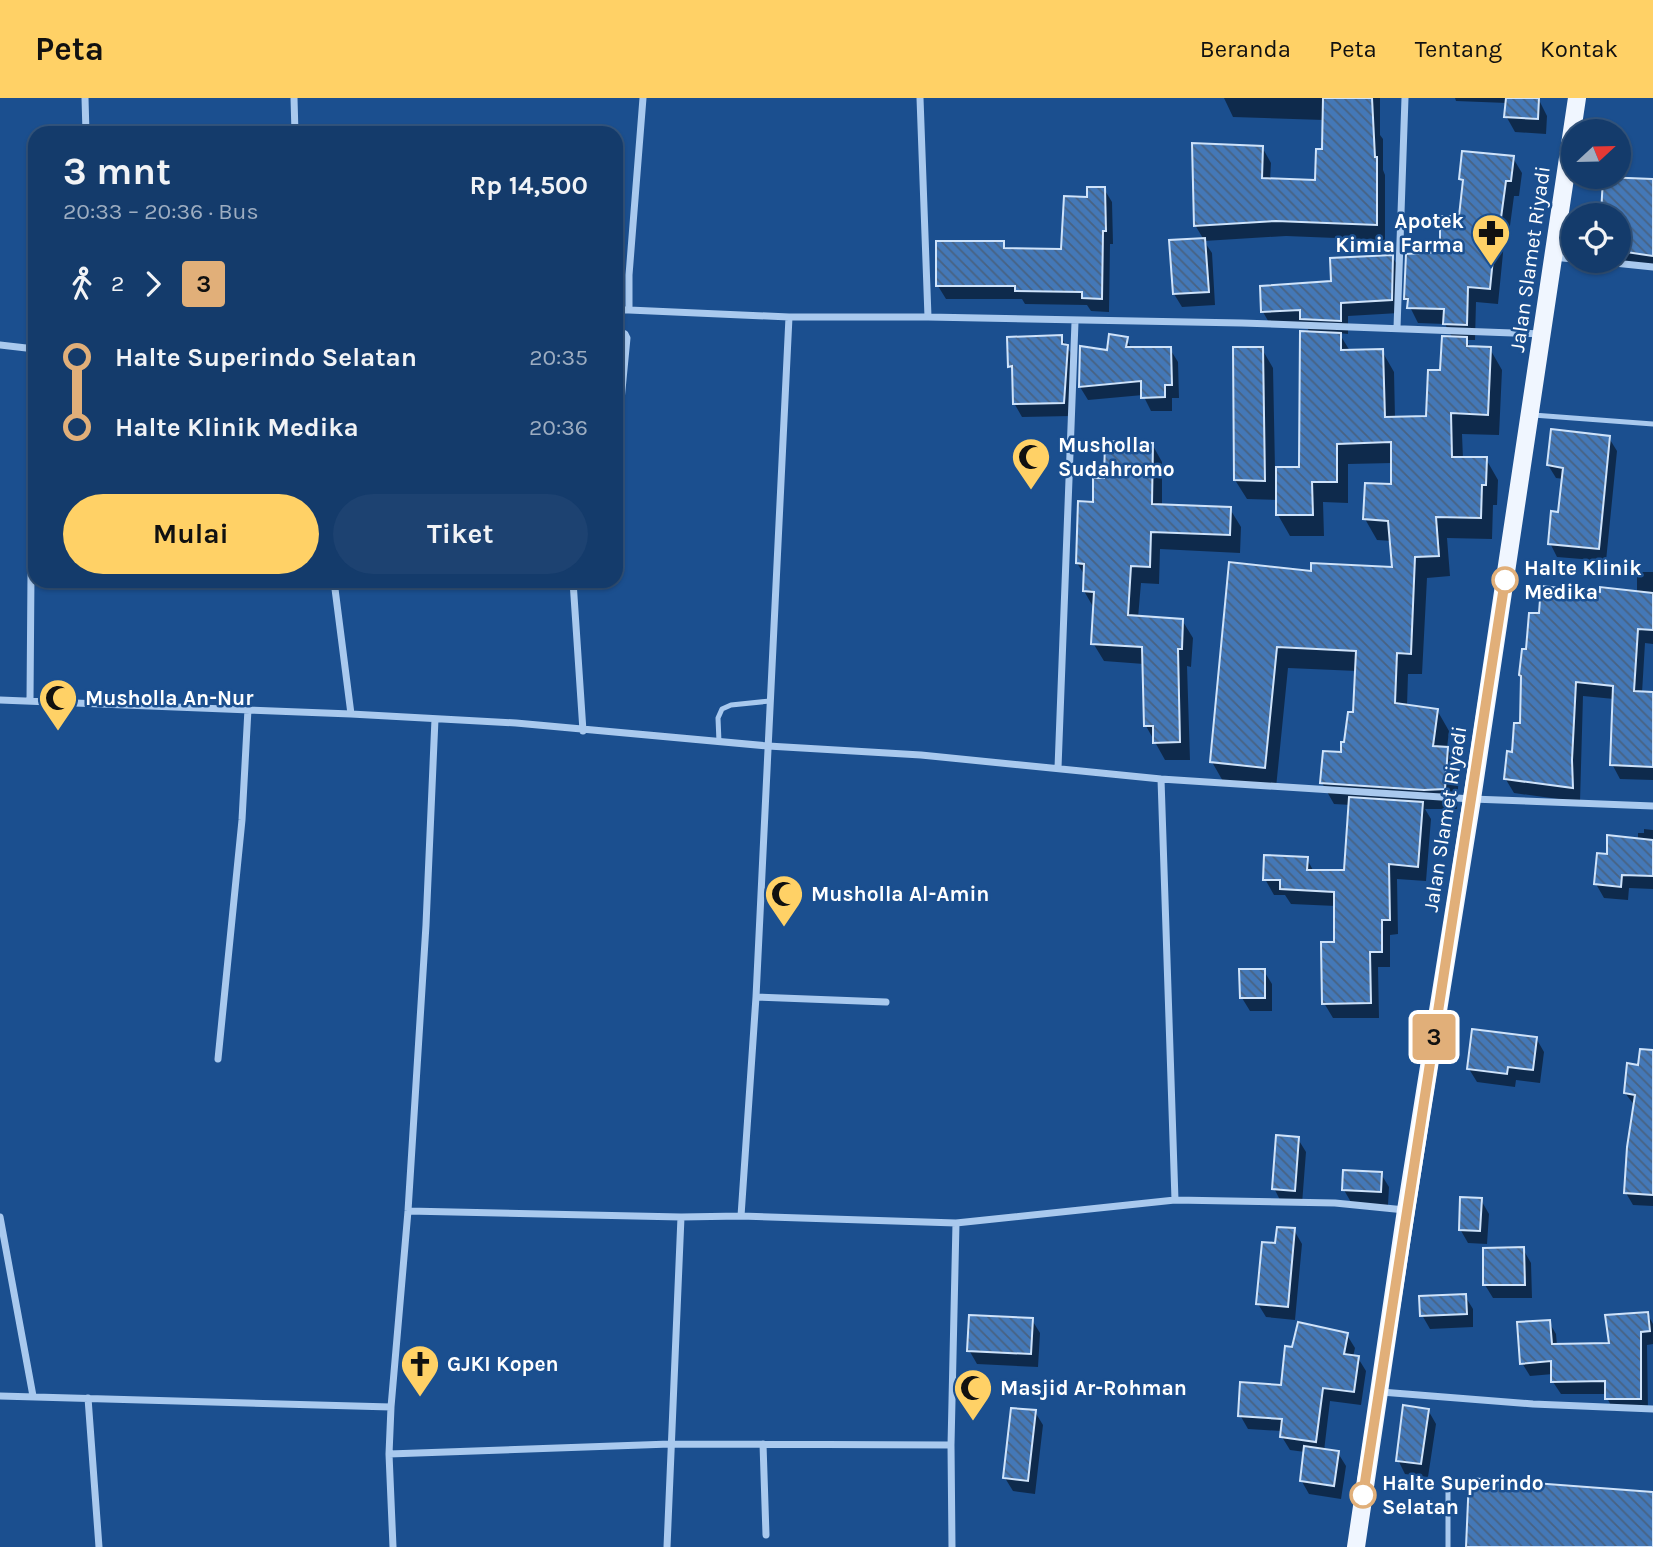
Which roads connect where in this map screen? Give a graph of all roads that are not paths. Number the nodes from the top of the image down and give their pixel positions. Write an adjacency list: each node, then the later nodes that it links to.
1 (85, 98): 7 (street)
2 (294, 98): 8 (street)
3 (643, 98): 14 (street)
4 (920, 98): 16 (street)
5 (1405, 98): 18 (street)
6 (1577, 98): 9 (main road, Jalan Slamet Riyadi)
7 (86, 126)
8 (295, 126)
9 (1553, 257): 10 (street); 20 (main road, Jalan Slamet Riyadi)
10 (1561, 258)
11 (1631, 265): 12 (street)
12 (1653, 267)
13 (623, 310): 14 (street)
14 (629, 310): 15 (street)
15 (789, 317): 16 (street); 31 (street)
16 (928, 317): 17 (street)
17 (1075, 321): 18 (street); 38 (street)
18 (1397, 328): 20 (street)
19 (623, 333): 23 (street)
20 (1542, 334): 24 (main road, Jalan Slamet Riyadi)
21 (0, 345): 22 (street)
22 (28, 348)
23 (623, 374)
24 (1530, 415): 25 (lane); 40 (main road, Jalan Slamet Riyadi)
25 (1653, 424)
26 (31, 588): 30 (street)
27 (335, 588): 33 (street)
28 (573, 588): 35 (street)
29 (0, 700): 30 (street)
30 (30, 700): 32 (street)
31 (770, 701): 36 (lane); 37 (street)
32 (248, 709): 33 (street); 44 (street)
33 (351, 713): 34 (street)
34 (435, 719): 35 (street); 47 (street)
35 (583, 731): 36 (street)
36 (719, 742): 37 (street)
37 (768, 746): 38 (street); 42 (street)
38 (1058, 768): 39 (street)
39 (1161, 779): 40 (street); 45 (street)
40 (1472, 799): 41 (street); 46 (main road, Jalan Slamet Riyadi)
41 (1653, 806)
42 (756, 997): 43 (street); 48 (street)
43 (886, 1002)
44 (218, 1059)
45 (1175, 1200): 46 (street); 51 (street)
46 (1406, 1210): 52 (main road, Jalan Slamet Riyadi)
47 (408, 1211): 50 (street); 56 (street)
48 (741, 1216): 50 (street); 51 (street)
49 (0, 1217): 54 (street)
50 (681, 1217): 58 (street)
51 (956, 1223): 60 (street)
52 (1378, 1391): 57 (street); 68 (main road, Jalan Slamet Riyadi)
53 (0, 1396): 54 (street)
54 (33, 1396): 55 (street)
55 (88, 1398): 56 (street); 64 (street)
56 (391, 1407): 61 (street)
57 (1653, 1409)
58 (670, 1444): 59 (street); 61 (street); 66 (street)
59 (763, 1444): 60 (street); 63 (street)
60 (951, 1445): 67 (street)
61 (389, 1454): 65 (street)
62 (1448, 1489): 70 (lane)
63 (766, 1535)
64 (99, 1547)
65 (393, 1547)
66 (667, 1547)
67 (952, 1547)
68 (1356, 1547)
69 (1440, 1547): 70 (lane)
70 (1448, 1547)

